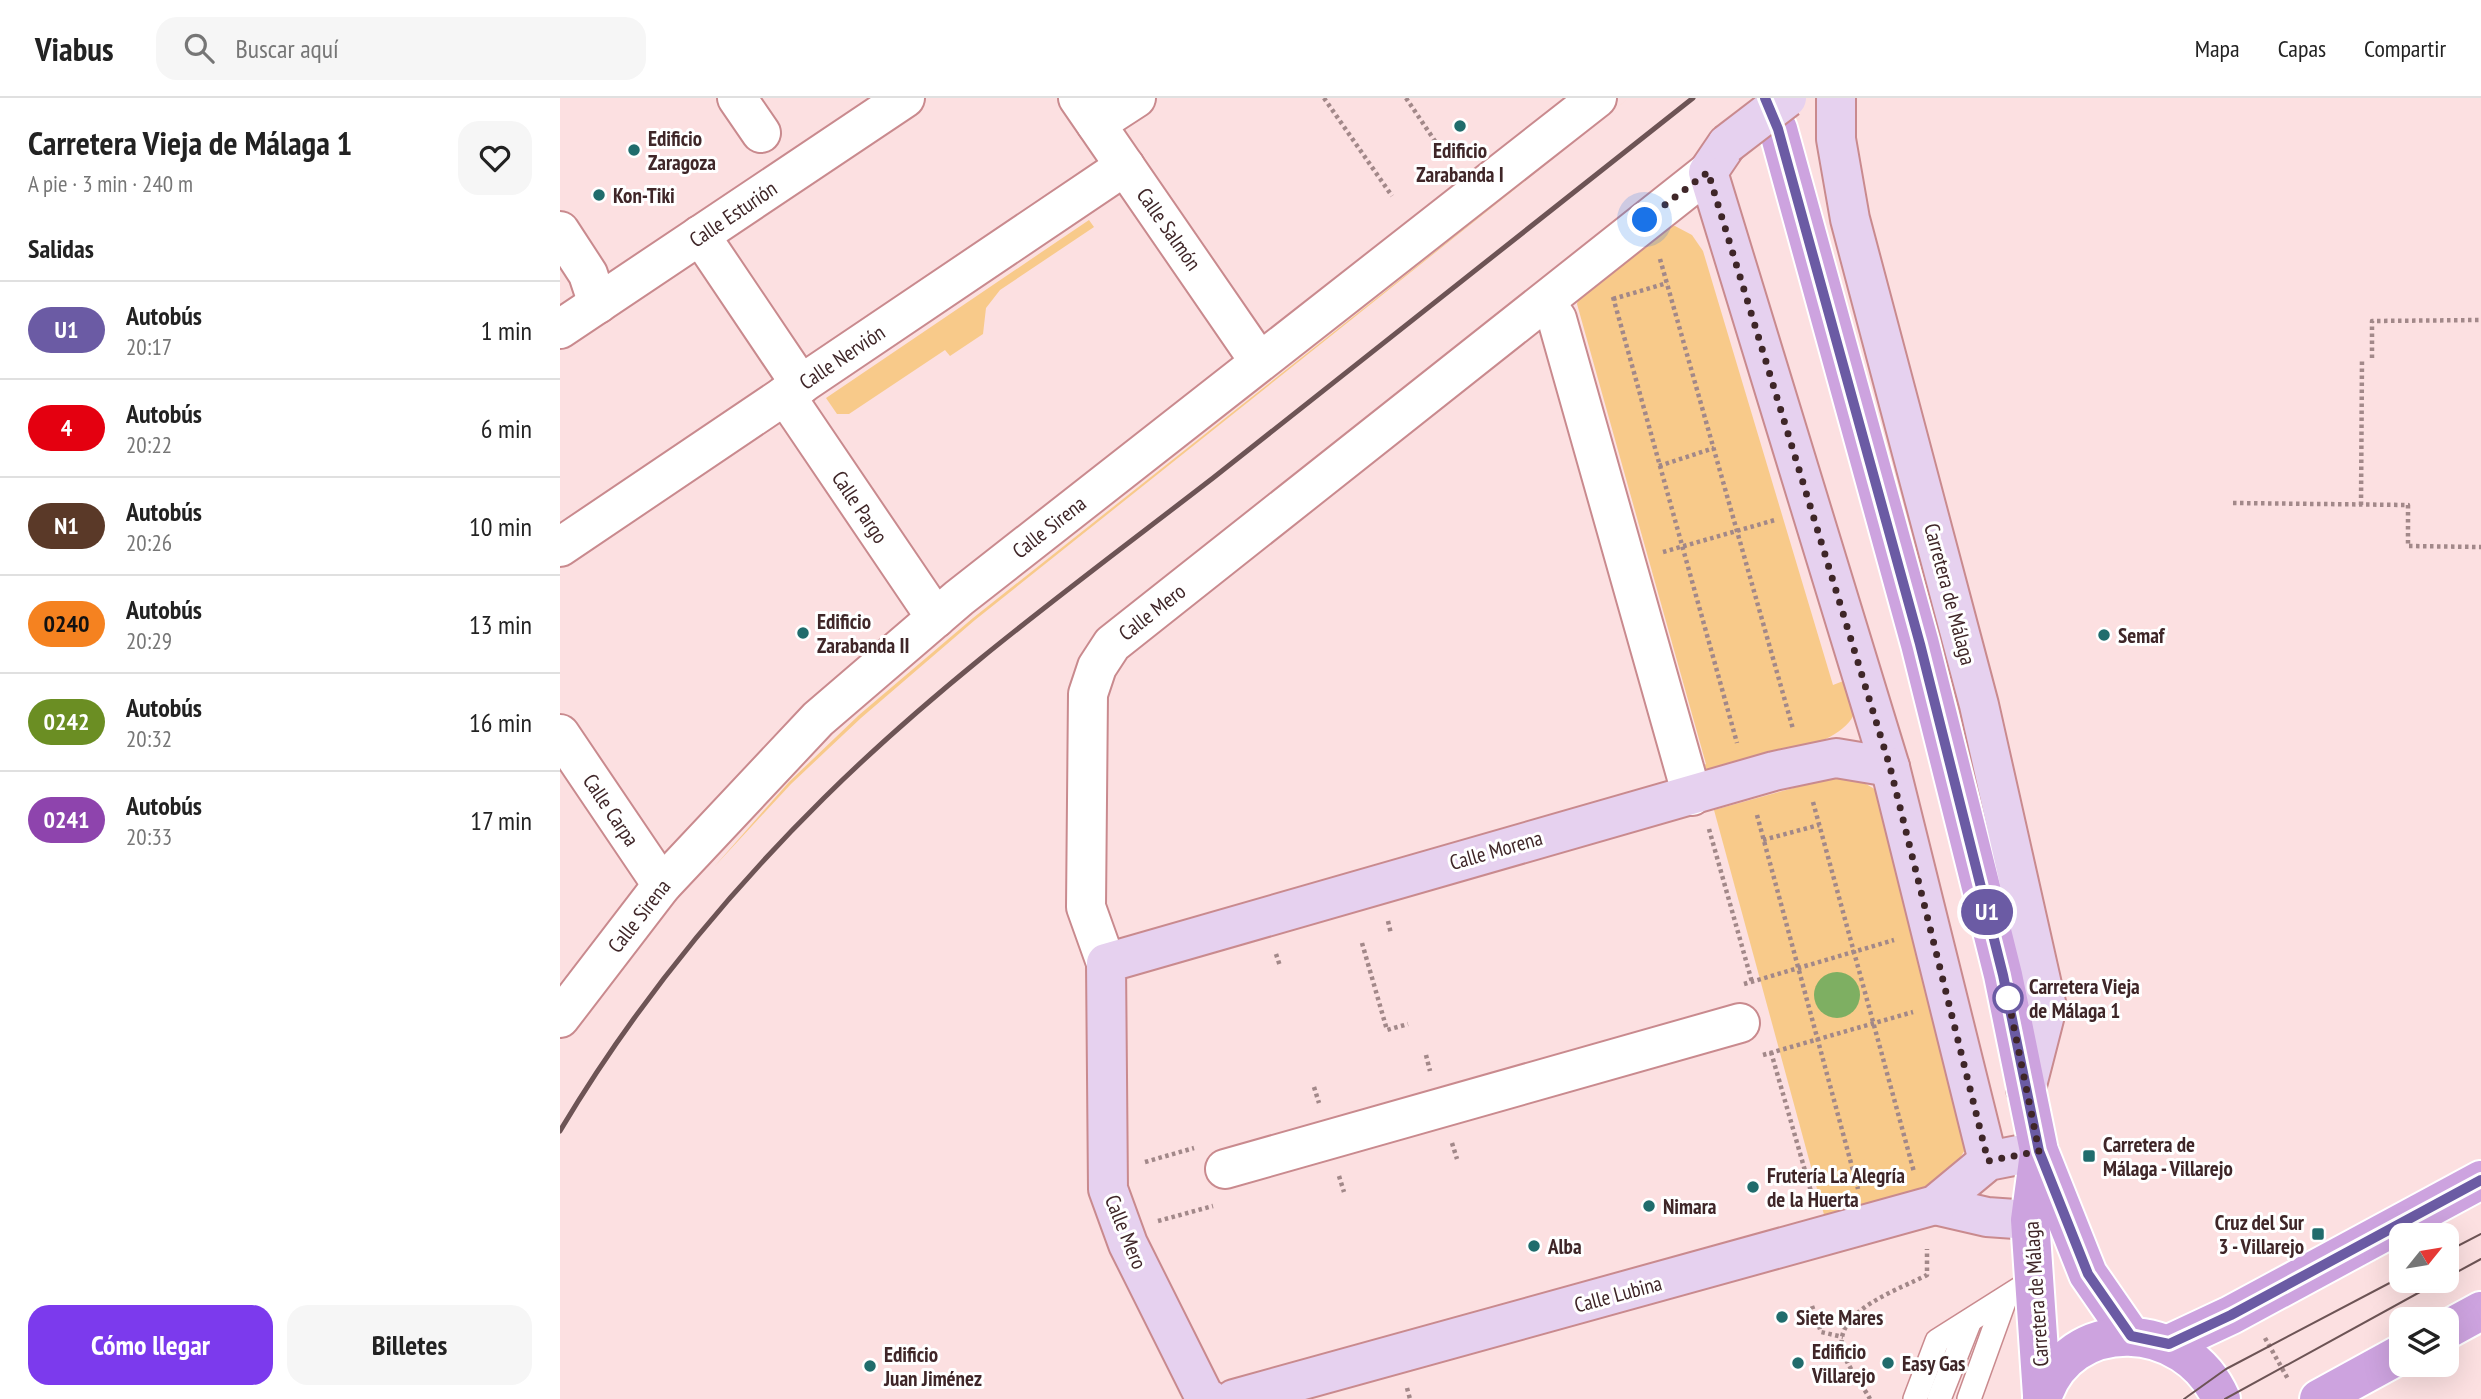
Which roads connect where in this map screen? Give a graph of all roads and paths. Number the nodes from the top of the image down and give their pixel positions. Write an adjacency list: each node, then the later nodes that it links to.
1 (737, 98): 10 (street)
2 (905, 98): 16 (street, Calle Esturión)
3 (1136, 98): 8 (street)
4 (1324, 98): 14 (path)
5 (1406, 98): 11 (path)
6 (1597, 98): 27 (street, Calle Sirena)
7 (1838, 98): 63 (street, Carretera de Málaga)
8 (1087, 111): 13 (street, Calle Salmón)
9 (1783, 113): 12 (street, Carretera de Málaga, bridge); 63 (main road, Carretera de Málaga)
10 (761, 133)
11 (1445, 156)
12 (1717, 158): 21 (street, Calle Mero); 43 (street)
13 (1125, 166): 27 (street, Calle Salmón); 28 (street, Calle Nervión)
14 (1392, 196)
15 (560, 231): 22 (street)
16 (700, 235): 22 (street, Calle Esturión); 28 (street, Calle Pargo)
17 (1657, 250): 18 (path)
18 (1667, 283): 20 (path); 29 (path)
19 (1610, 288): 20 (path)
20 (1613, 299): 30 (path)
21 (1545, 302): 45 (street); 53 (street, Calle Mero)
22 (598, 304): 24 (street, Calle Esturión)
23 (2481, 320): 26 (path)
24 (560, 329)
25 (2362, 358): 32 (path)
26 (2372, 358)
27 (1259, 361): 39 (street, Calle Sirena)
28 (793, 390): 36 (street, Calle Nervión); 39 (street, Calle Pargo)
29 (1714, 448): 30 (path); 34 (path)
30 (1660, 466): 35 (path)
31 (2233, 503): 32 (path)
32 (2361, 505): 37 (path)
33 (1786, 517): 34 (path)
34 (1737, 531): 35 (path); 40 (path)
35 (1682, 546): 38 (path); 42 (path)
36 (560, 547)
37 (2481, 547)
38 (1656, 553)
39 (936, 618): 49 (street, Calle Sirena)
40 (1794, 730)
41 (560, 734): 49 (street, Calle Carpa)
42 (1738, 746)
43 (1890, 767): 45 (street, Calle Morena); 66 (street)
44 (1810, 794): 47 (path)
45 (1692, 796): 53 (street, Calle Morena)
46 (1755, 809): 48 (path)
47 (1819, 825): 48 (path); 52 (path)
48 (1763, 840): 54 (path)
49 (662, 885): 57 (street, Calle Sirena)
50 (1900, 938): 52 (path)
51 (1362, 943): 60 (path)
52 (1853, 952): 54 (path); 59 (path)
53 (1105, 963): 88 (street, Calle Mero)
54 (1799, 968): 55 (path); 61 (path)
55 (1752, 982)
56 (1920, 1010): 59 (path)
57 (560, 1018)
58 (1740, 1023): 68 (street)
59 (1874, 1023): 61 (path); 70 (path)
60 (1408, 1024)
61 (1818, 1039): 62 (path); 71 (path)
62 (1772, 1052)
63 (2026, 1089): 64 (main road, Carretera de Málaga)
64 (2039, 1151): 66 (street); 73 (main road, Carretera de Málaga); 82 (main road, Carretera de Málaga)
65 (1167, 1155): 67 (path)
66 (1988, 1161): 70 (street, Calle Lubina)
67 (1134, 1165)
68 (1225, 1169)
69 (2481, 1181): 84 (main road)
70 (1925, 1190): 73 (street); 89 (street, Calle Lubina)
71 (1859, 1193)
72 (1186, 1213): 74 (path)
73 (2030, 1220): 76 (main road, Carretera de Málaga)
74 (1151, 1223)
75 (1924, 1250): 83 (path)
76 (2020, 1289): 79 (lane); 87 (main road, Carretera de Málaga); 93 (lane)
77 (1812, 1306): 83 (path)
78 (2481, 1311): 80 (main road)
79 (1969, 1323): 91 (lane); 92 (lane)
80 (2459, 1323)
81 (2264, 1335): 86 (path)
82 (2131, 1336): 84 (main road); 87 (main road)
83 (1843, 1337): 90 (path)
84 (2169, 1344): 94 (main road)
85 (2389, 1359): 86 (main road)
86 (2306, 1395)
87 (2042, 1397)
88 (1207, 1399)
89 (1234, 1399)
90 (1870, 1399)
91 (1915, 1399)
92 (1938, 1399)
93 (1969, 1399)
94 (2221, 1399)

